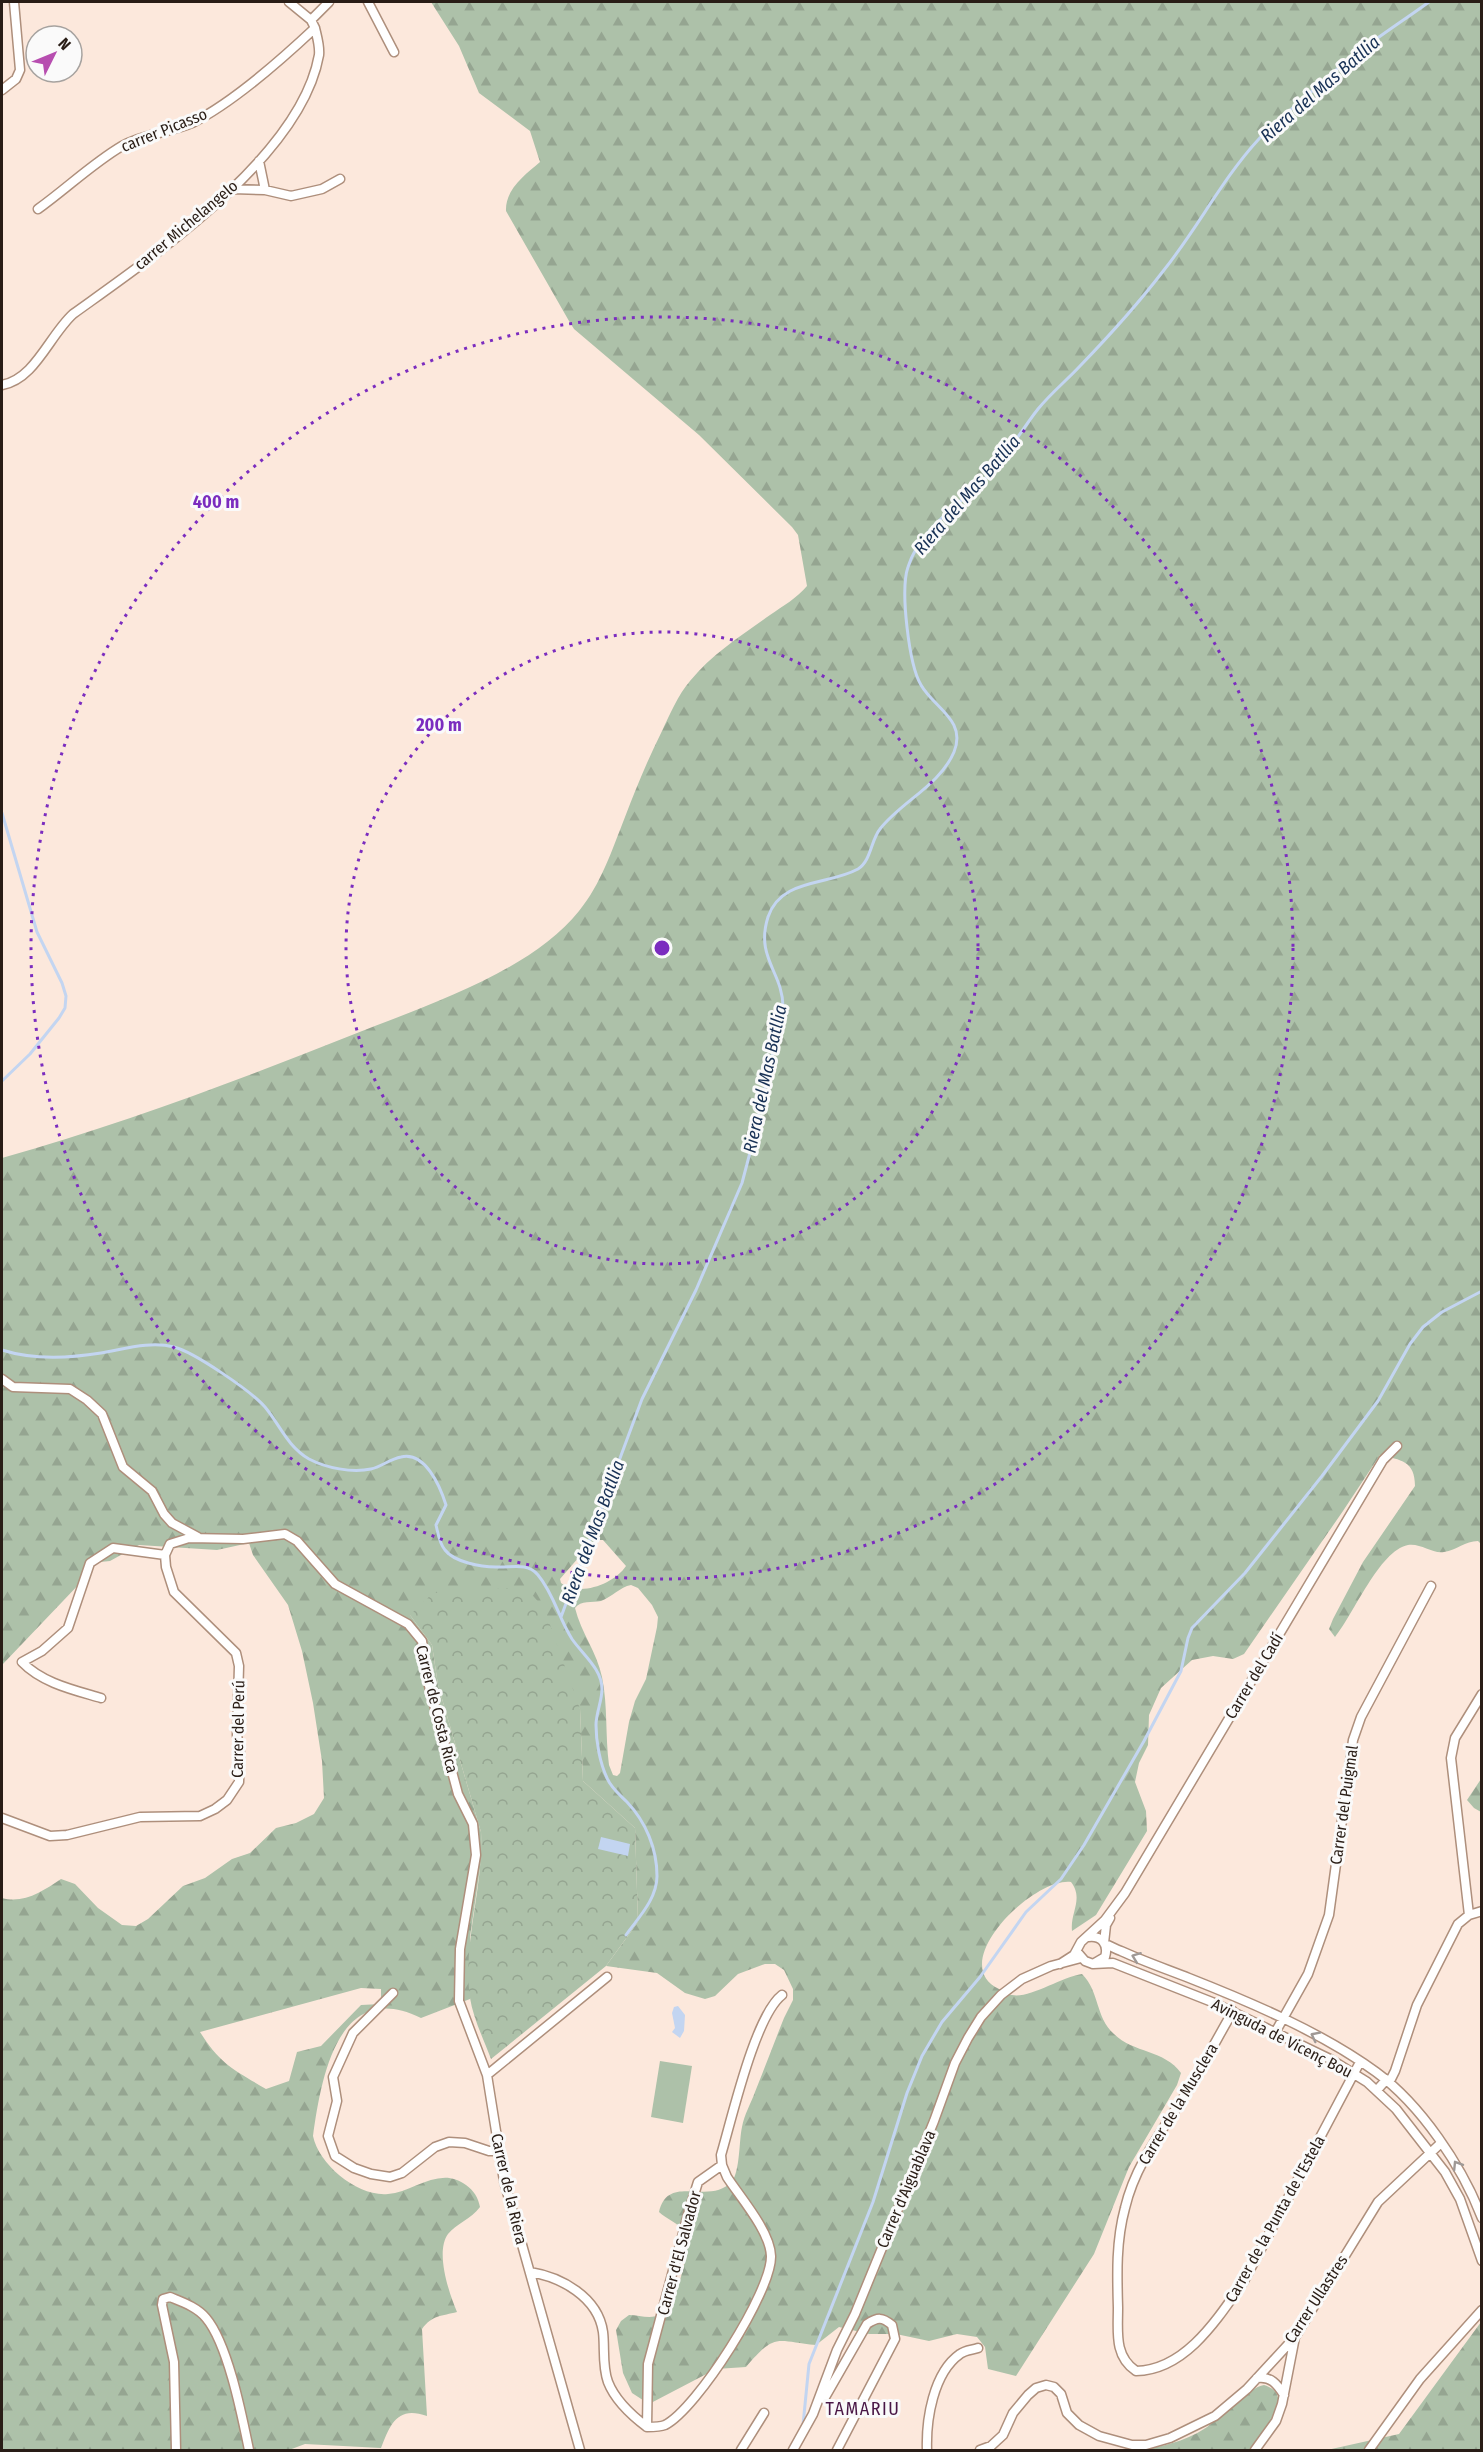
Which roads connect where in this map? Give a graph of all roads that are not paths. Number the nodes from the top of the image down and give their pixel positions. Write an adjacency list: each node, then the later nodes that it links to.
1 (14, 2): 7 (street)
2 (289, 2): 5 (street)
3 (329, 2): 5 (street, carrer Picasso)
4 (368, 2): 6 (street)
5 (313, 24): 8 (street, carrer Michelangelo); 12 (street, carrer Picasso)
6 (394, 52)
7 (2, 90)
8 (259, 161): 10 (street, carrer Michelangelo); 11 (street)
9 (340, 179): 11 (street)
10 (233, 189): 11 (street); 13 (street, carrer Michelangelo)
11 (265, 190)
12 (38, 209)
13 (2, 385)
14 (2, 1378): 16 (street)
15 (1397, 1446): 22 (street, Carrer del Cadí)
16 (198, 1538): 17 (street, Carrer de Costa Rica); 39 (street, Carrer de Costa Rica)
17 (165, 1555): 20 (street); 21 (street, Carrer del Perú)
18 (1431, 1586): 35 (street, Carrer del Puigmal)
19 (1482, 1694): 24 (street)
20 (101, 1698)
21 (2, 1818)
22 (1114, 1909): 25 (street, Carrer del Cadí); 26 (street, Carrer del Cadí)
23 (1482, 1911): 24 (street)
24 (1469, 1915): 40 (street)
25 (1088, 1937): 26 (street); 27 (street)
26 (1105, 1943): 30 (street); 35 (street, Avinguda de Vicenç Bou, one-way to 26)
27 (1079, 1947): 28 (street); 29 (street, Carrer d'Aiguablava)
28 (1081, 1958): 29 (street, Carrer d'Aiguablava); 30 (street)
29 (1060, 1964): 58 (street, Carrer d'Aiguablava)
30 (1093, 1964): 34 (street, Avinguda de Vicenç Bou)
31 (607, 1977): 39 (street)
32 (393, 1993): 43 (street)
33 (782, 1995): 45 (street)
34 (1233, 2011): 36 (street, Avinguda de Vicenç Bou); 54 (street, Carrer de la Musclera)
35 (1282, 2019): 36 (street, Carrer del Puigmal); 37 (street, Avinguda de Vicenç Bou, one-way to 35)
36 (1276, 2031): 38 (street, Avinguda de Vicenç Bou)
37 (1360, 2062): 38 (street, Carrer de la Punta de l'Estela); 40 (street, Avinguda de Vicenç Bou)
38 (1354, 2074): 41 (street, Avinguda de Vicenç Bou); 54 (street, Carrer de la Punta de l'Estela)
39 (487, 2075): 43 (street, Carrer de la Riera)
40 (1386, 2080): 41 (street); 42 (street, Avinguda de Vicenç Bou)
41 (1377, 2090): 44 (street, Avinguda de Vicenç Bou)
42 (1441, 2143): 44 (street, Carrer Ullastres); 46 (street, Avinguda de Vicenç Bou, one-way to 42)
43 (498, 2151): 48 (street, Carrer de la Riera)
44 (1431, 2152): 47 (street, Avinguda de Vicenç Bou); 52 (street, Carrer Ullastres)
45 (722, 2164): 59 (street, Carrer d'El Salvador); 59 (street)
46 (1482, 2218)
47 (1482, 2261)
48 (530, 2272): 59 (street); 62 (street, Carrer de la Riera)
49 (1482, 2310): 50 (street)
50 (1468, 2324): 51 (street); 69 (street)
51 (1482, 2324)
52 (1295, 2337): 55 (street, Carrer Ullastres); 56 (street)
53 (978, 2348): 66 (street)
54 (1136, 2371)
55 (1257, 2378): 56 (street); 67 (street, Carrer Ullastres)
56 (1284, 2395): 68 (street)
57 (764, 2413): 63 (street)
58 (813, 2414): 64 (street, Carrer d'Aiguablava); 65 (street)
59 (647, 2427)
60 (176, 2451): 61 (street)
61 (249, 2451)
62 (580, 2451)
63 (741, 2451)
64 (793, 2451)
65 (837, 2451)
66 (927, 2451)
67 (980, 2451)
68 (1255, 2451)
69 (1369, 2451)

